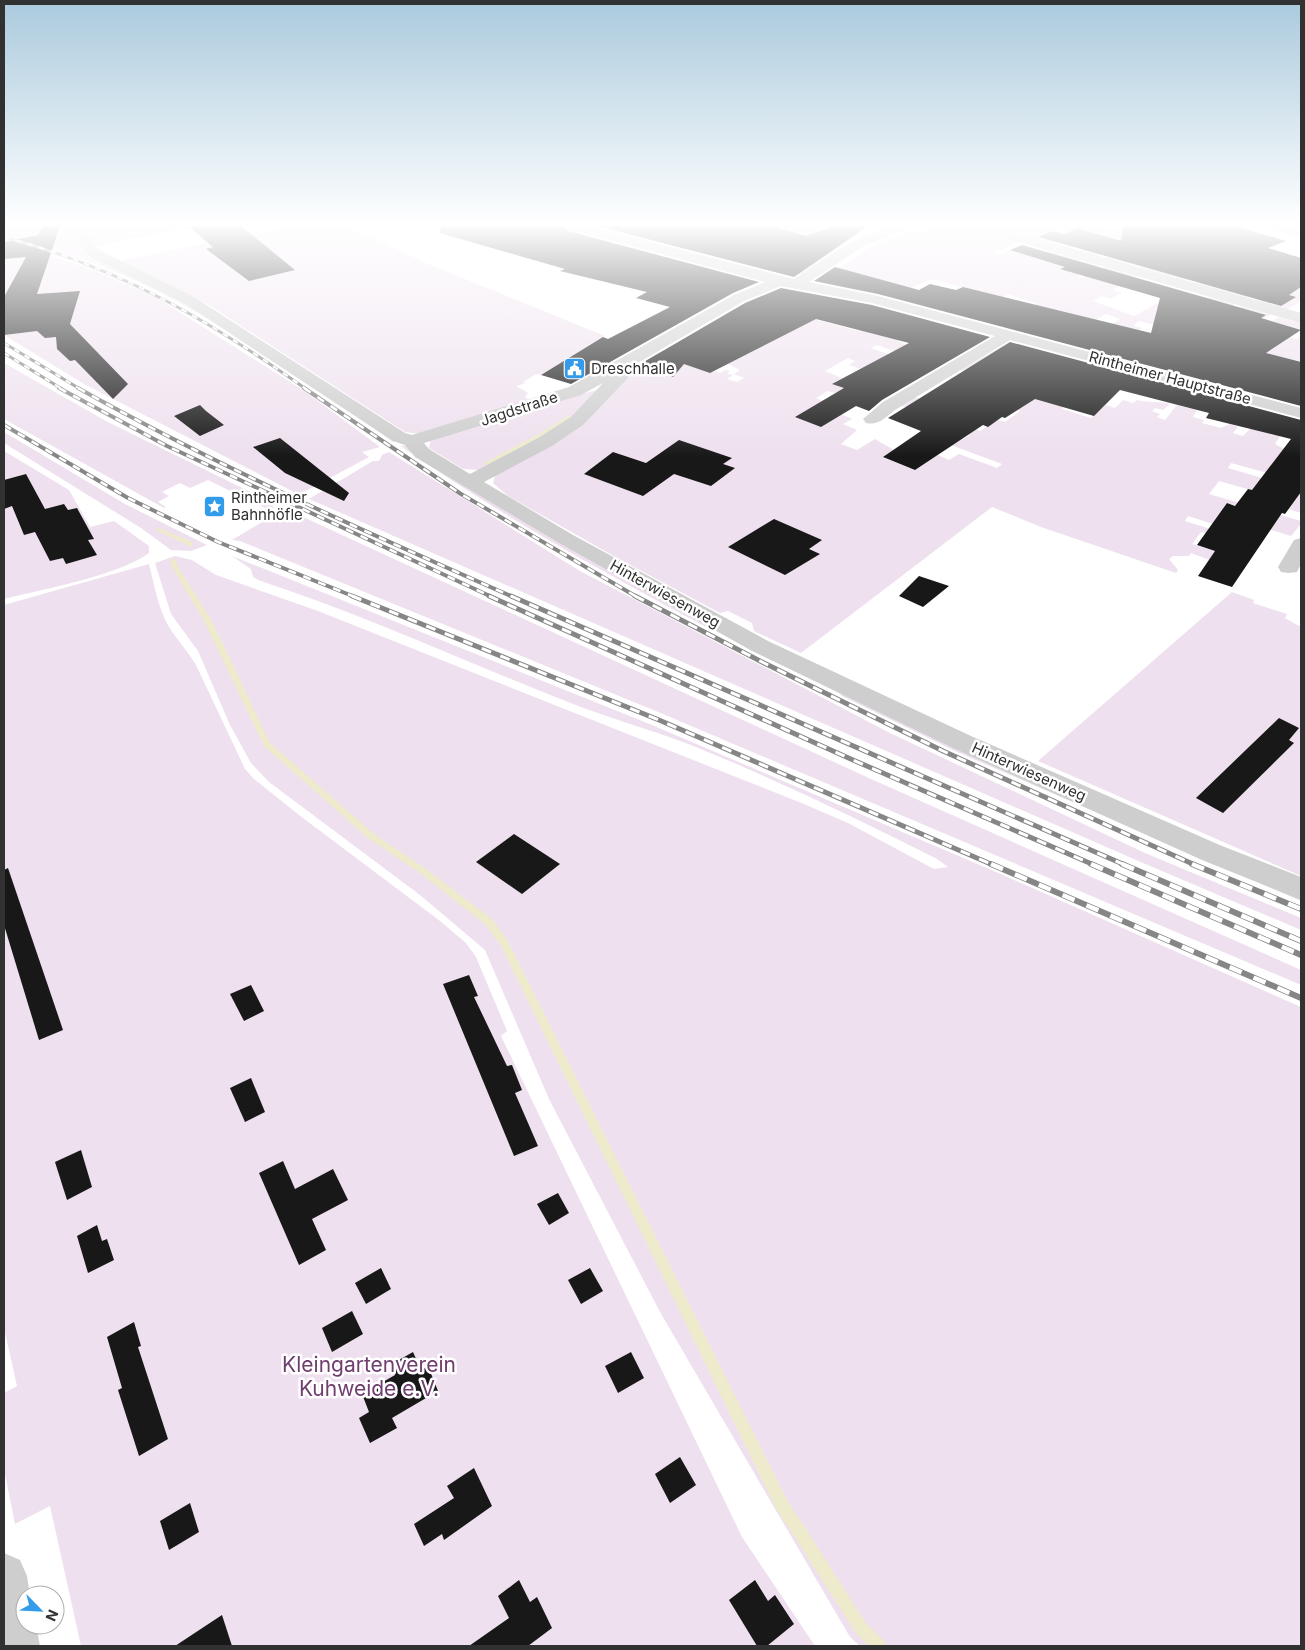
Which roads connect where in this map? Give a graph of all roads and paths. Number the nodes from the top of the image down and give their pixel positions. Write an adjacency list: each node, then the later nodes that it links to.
1 (195, 303): 10 (street, Hinterwiesenweg)
2 (730, 303): 7 (street, Jagdstraße)
3 (888, 303): 6 (street, Rintheimer Hauptstraße)
4 (1248, 303): 5 (street)
5 (1301, 318)
6 (1008, 335): 8 (street, Rintheimer Hauptstraße); 9 (street)
7 (642, 354): 10 (street, Jagdstraße); 11 (street)
8 (1301, 413)
9 (872, 419)
10 (412, 441): 11 (street, Hinterwiesenweg)
11 (468, 482): 14 (street, Hinterwiesenweg)
12 (1301, 544): 13 (street)
13 (1289, 568)
14 (1301, 889)
15 (4, 1576): 16 (street)
16 (17, 1646)

